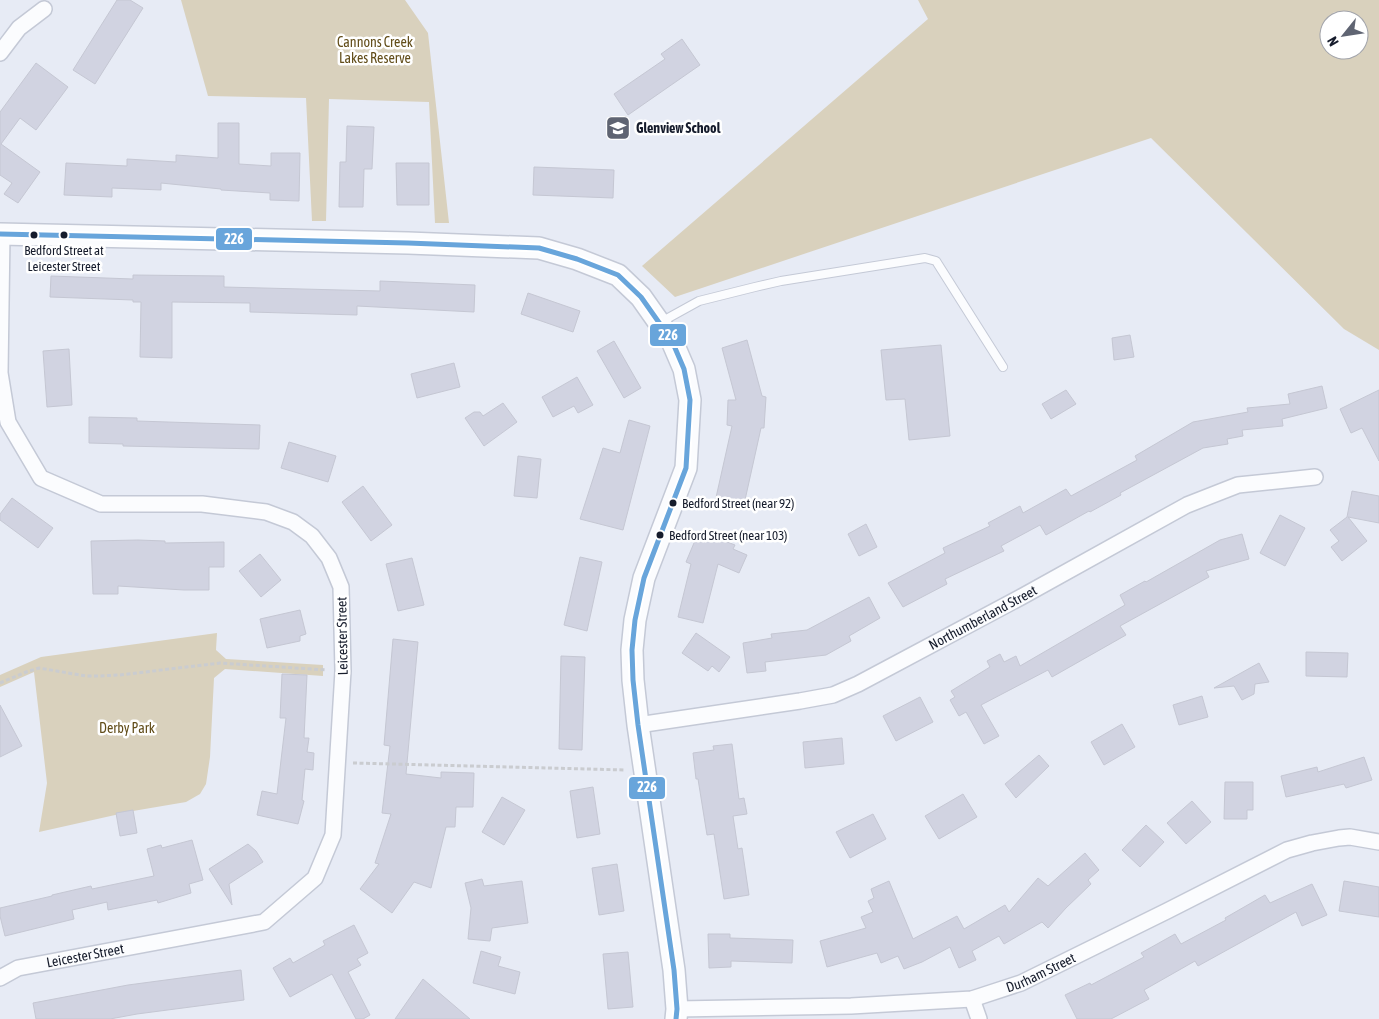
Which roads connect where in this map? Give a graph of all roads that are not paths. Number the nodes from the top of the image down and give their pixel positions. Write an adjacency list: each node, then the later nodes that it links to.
1 (44, 9): 2 (street)
2 (0, 53)
3 (1, 234): 4 (street); 9 (street, Leicester Street)
4 (659, 322): 5 (lane); 7 (street)
5 (1002, 367)
6 (1315, 477): 7 (street, Northumberland Street)
7 (638, 725): 11 (street)
8 (1379, 842): 10 (street, Durham Street)
9 (0, 978)
10 (972, 1000): 11 (street, Durham Street); 12 (street)
11 (677, 1014)
12 (978, 1019)

